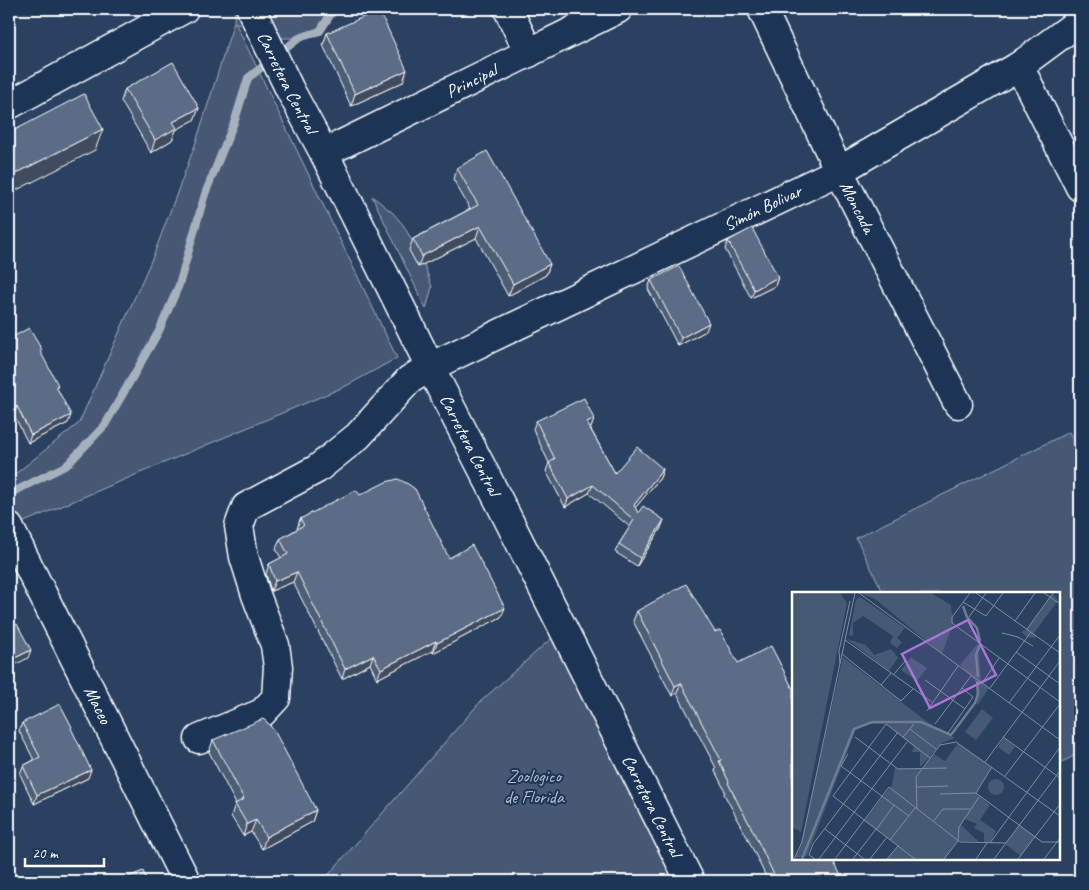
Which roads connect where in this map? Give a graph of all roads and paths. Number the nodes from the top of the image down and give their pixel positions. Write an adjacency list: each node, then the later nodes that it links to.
1 (184, 9): 9 (main road)
2 (251, 9): 10 (main road, Carretera Central)
3 (508, 9): 7 (main road)
4 (618, 9): 7 (main road, Principal)
5 (762, 9): 11 (main road, Moncada)
6 (1080, 21): 8 (main road, Simón Bolivar)
7 (529, 53): 10 (main road, Principal)
8 (1019, 66): 11 (main road, Simón Bolivar); 12 (main road)
9 (9, 105)
10 (324, 153): 13 (main road, Carretera Central)
11 (839, 171): 13 (main road, Simón Bolivar); 14 (main road, Moncada)
12 (1080, 187)
13 (430, 367): 16 (main road, Simón Bolivar); 18 (main road, Carretera Central)
14 (958, 404)
15 (9, 527): 17 (main road, Maceo)
16 (199, 739)
17 (186, 881)
18 (690, 881)

